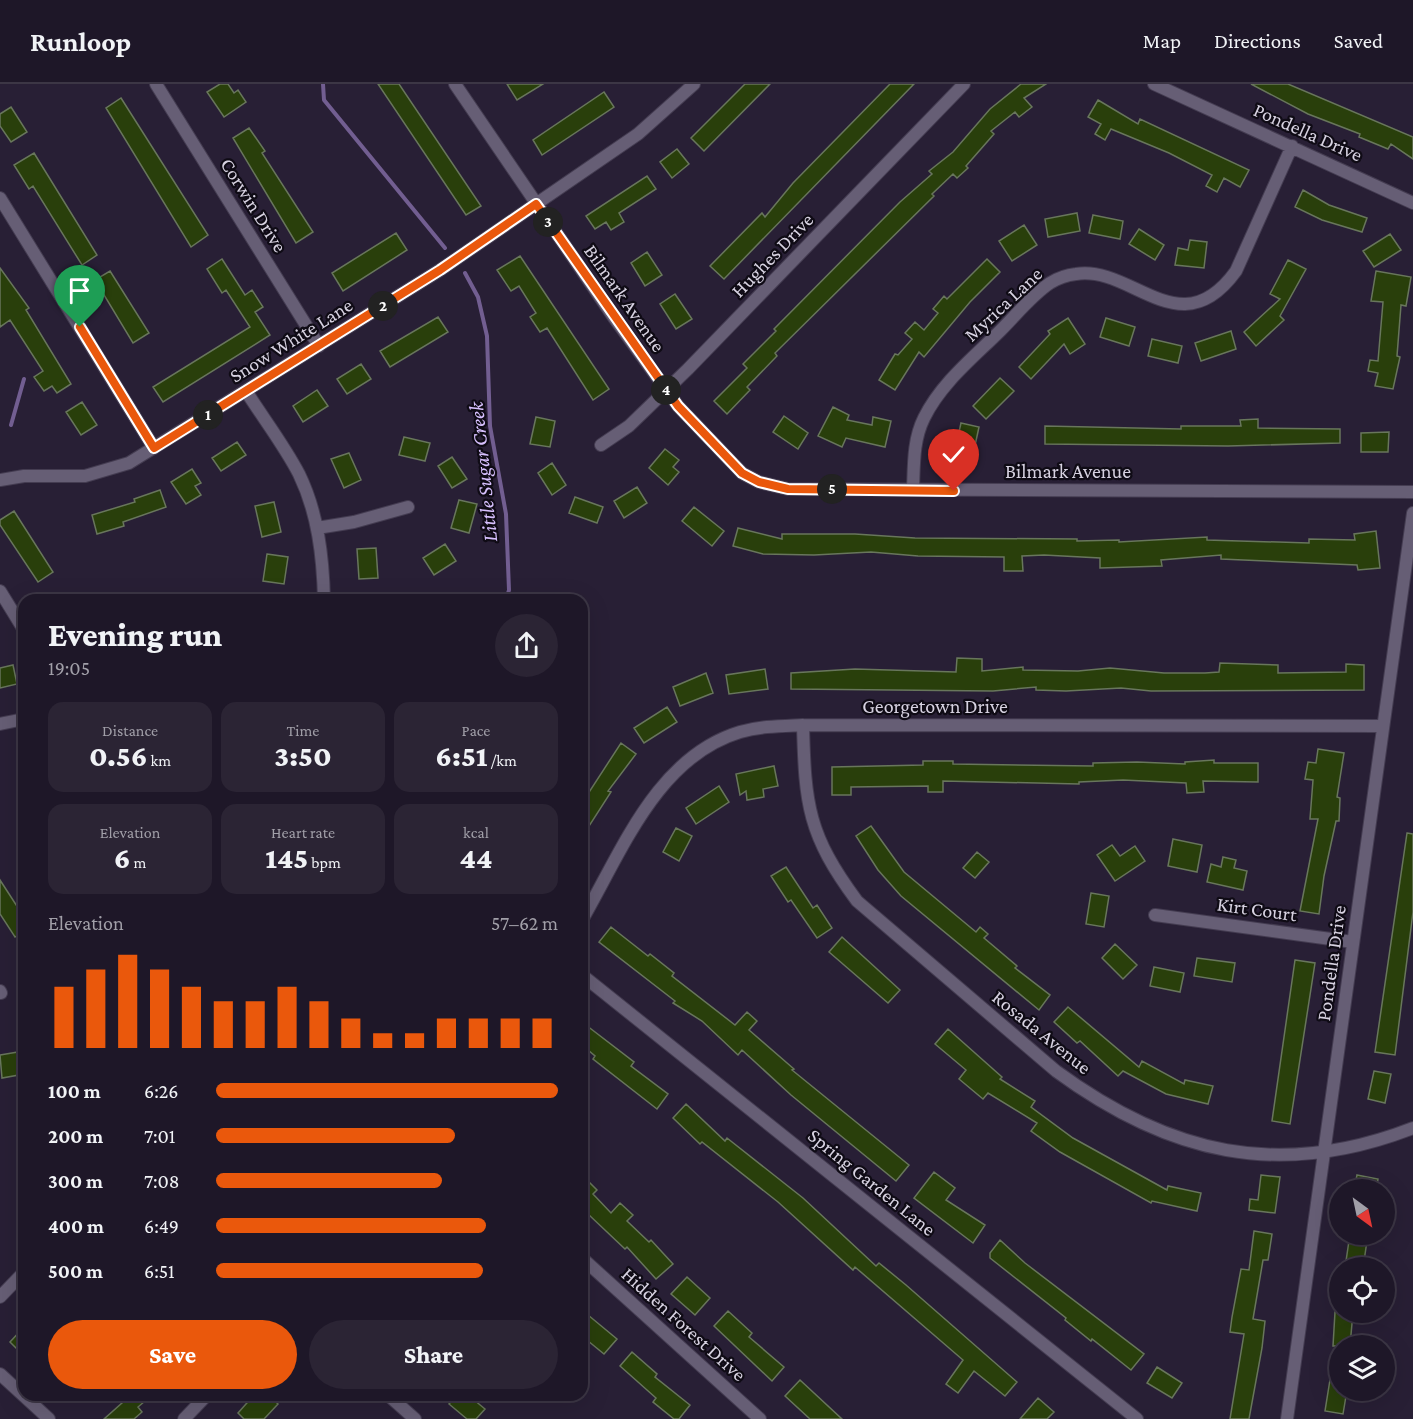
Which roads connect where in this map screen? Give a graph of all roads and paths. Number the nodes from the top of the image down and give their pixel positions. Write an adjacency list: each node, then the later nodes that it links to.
1 (156, 84): 10 (street, Corwin Drive)
2 (455, 84): 9 (street, Bilmark Avenue)
3 (694, 84): 9 (street, Snow White Lane)
4 (964, 84): 11 (street, Hughes Drive)
5 (1154, 84): 6 (street, Pondella Drive)
6 (1292, 146): 8 (street, Pondella Drive); 16 (street, Myrica Lane)
7 (0, 198): 14 (street)
8 (1413, 203)
9 (536, 204): 10 (street, Snow White Lane); 11 (street, Bilmark Avenue)
10 (319, 346): 12 (street, Snow White Lane)
11 (666, 390): 13 (street, Hughes Drive); 16 (street, Bilmark Avenue)
12 (246, 391): 14 (street, Snow White Lane); 20 (street)
13 (601, 444)
14 (154, 448): 15 (street, Snow White Lane)
15 (0, 480)
16 (913, 489): 17 (street, Bilmark Avenue)
17 (1413, 492)
18 (408, 507): 20 (street)
19 (1413, 513): 27 (street, Pondella Drive)
20 (317, 528): 22 (street)
21 (0, 591): 23 (street)
22 (324, 594)
23 (18, 620)
24 (18, 720): 25 (street)
25 (0, 724)
26 (803, 725): 27 (street, Georgetown Drive); 28 (street, Georgetown Drive); 33 (street, Rosada Avenue)
27 (1383, 726): 30 (street, Pondella Drive)
28 (588, 909)
29 (1155, 915): 30 (street, Kirt Court)
30 (1353, 942): 33 (street, Pondella Drive)
31 (588, 980): 46 (street, Spring Garden Lane)
32 (1413, 1128): 33 (street, Rosada Avenue)
33 (1324, 1153): 47 (street, Pondella Drive)
34 (588, 1263): 45 (street, Hidden Forest Drive)
35 (18, 1278): 36 (street)
36 (0, 1298)
37 (0, 1374): 38 (street)
38 (18, 1391)
39 (29, 1401): 42 (street)
40 (201, 1401): 43 (street)
41 (395, 1401): 44 (street)
42 (49, 1419)
43 (184, 1419)
44 (415, 1419)
45 (760, 1419)
46 (1137, 1419)
47 (1287, 1419)

